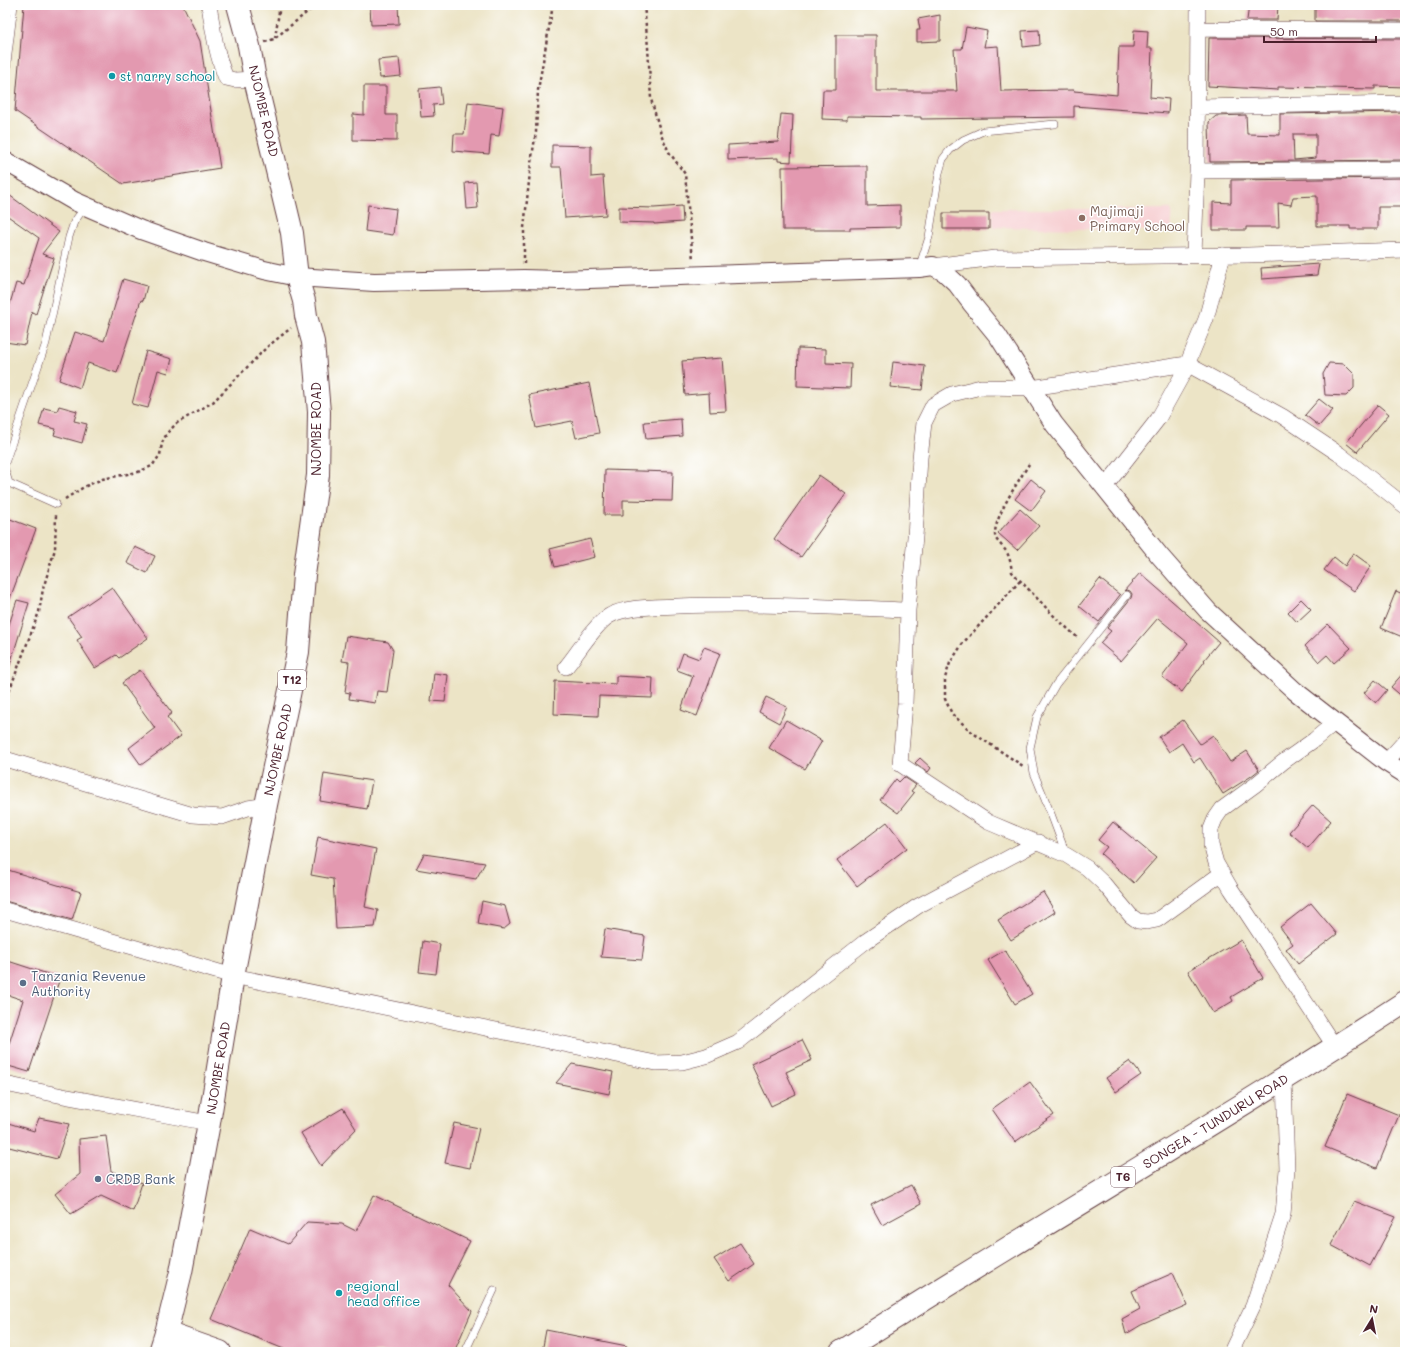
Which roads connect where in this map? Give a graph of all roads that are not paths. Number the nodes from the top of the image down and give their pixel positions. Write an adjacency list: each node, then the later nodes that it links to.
1 (14, 5): 7 (lane)
2 (209, 5): 8 (street)
3 (238, 5): 8 (highway, NJOMBE ROAD / T12)
4 (1198, 5): 5 (street)
5 (1198, 29): 6 (street); 10 (street)
6 (1405, 30)
7 (5, 79)
8 (255, 79): 20 (highway, NJOMBE ROAD / T12)
9 (1405, 103): 10 (street)
10 (1197, 107): 14 (street)
11 (1055, 124): 19 (lane)
12 (5, 161): 15 (street)
13 (1405, 169): 14 (street)
14 (1197, 171): 17 (street)
15 (86, 206): 20 (street); 23 (lane)
16 (1405, 250): 18 (street)
17 (1194, 255): 18 (street); 19 (street)
18 (1223, 255): 21 (street)
19 (926, 267): 20 (street); 22 (street)
20 (297, 277): 36 (highway, NJOMBE ROAD / T12)
21 (1187, 364): 22 (street); 25 (street); 27 (street)
22 (1031, 388): 25 (street); 29 (street)
23 (5, 463)
24 (5, 470): 26 (lane)
25 (1104, 488): 31 (street)
26 (56, 504)
27 (1405, 506)
28 (1127, 595): 38 (lane)
29 (908, 610): 30 (street); 37 (street)
30 (566, 667)
31 (1334, 723): 34 (street); 39 (street)
32 (1405, 741): 34 (street)
33 (5, 760): 36 (street)
34 (1386, 762): 35 (street)
35 (1405, 774)
36 (266, 805): 41 (highway, NJOMBE ROAD / T12)
37 (1038, 842): 38 (street); 41 (street)
38 (1066, 855): 39 (street)
39 (1222, 873): 43 (street)
40 (5, 910): 41 (street)
41 (233, 976): 46 (highway, NJOMBE ROAD / T12)
42 (1405, 1002): 43 (highway, SONGEA - TUNDURU ROAD / T6)
43 (1335, 1047): 44 (highway, SONGEA - TUNDURU ROAD / T6)
44 (1284, 1079): 51 (highway, SONGEA - TUNDURU ROAD / T6); 52 (street)
45 (5, 1084): 46 (street)
46 (209, 1123): 48 (highway, NJOMBE ROAD / T12)
47 (494, 1290): 50 (lane)
48 (163, 1343): 49 (highway)
49 (220, 1352)
50 (465, 1352)
51 (841, 1352)
52 (1231, 1352)

